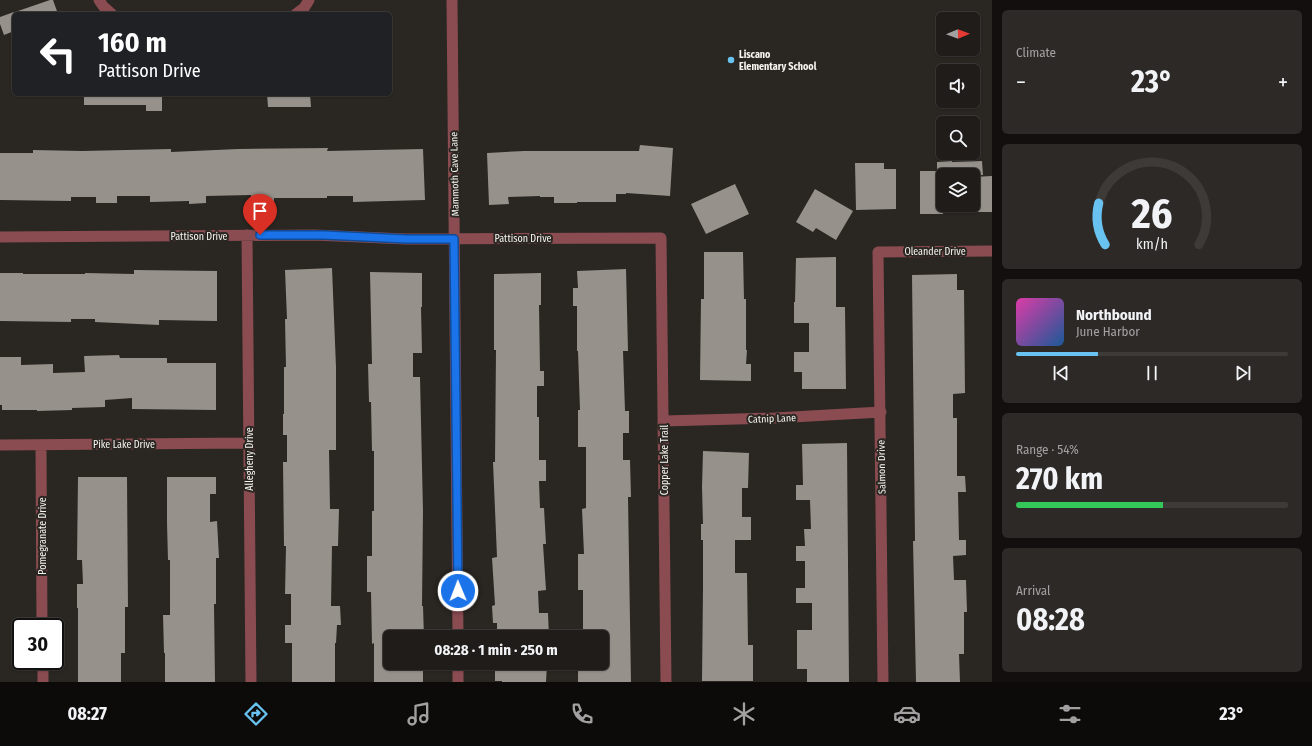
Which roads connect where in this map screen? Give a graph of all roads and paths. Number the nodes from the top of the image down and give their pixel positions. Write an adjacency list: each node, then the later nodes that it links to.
1 (99, 0): 3 (street)
2 (452, 0): 7 (street, Mammoth Cave Lane)
3 (109, 12)
4 (247, 235): 5 (street, Pattison Drive); 7 (street, Pattison Drive); 12 (street, Allegheny Drive)
5 (0, 237)
6 (661, 238): 7 (street, Pattison Drive); 11 (street, Copper Lake Trail)
7 (454, 239): 16 (street, Mammoth Cave Lane)
8 (992, 251): 9 (street, Oleander Drive)
9 (878, 252): 10 (street, Salmon Drive)
10 (881, 412): 11 (street, Catnip Lane); 23 (street, Salmon Drive)
11 (664, 421): 22 (street, Copper Lake Trail)
12 (248, 443): 14 (street, Pike Lake Drive); 20 (street, Allegheny Drive)
13 (0, 445): 14 (street, Pike Lake Drive)
14 (41, 445): 15 (street, Pomegranate Drive)
15 (42, 618)
16 (458, 630)
17 (43, 670): 19 (street)
18 (458, 670): 21 (street)
19 (43, 682)
20 (250, 682)
21 (458, 682)
22 (666, 682)
23 (883, 682)

